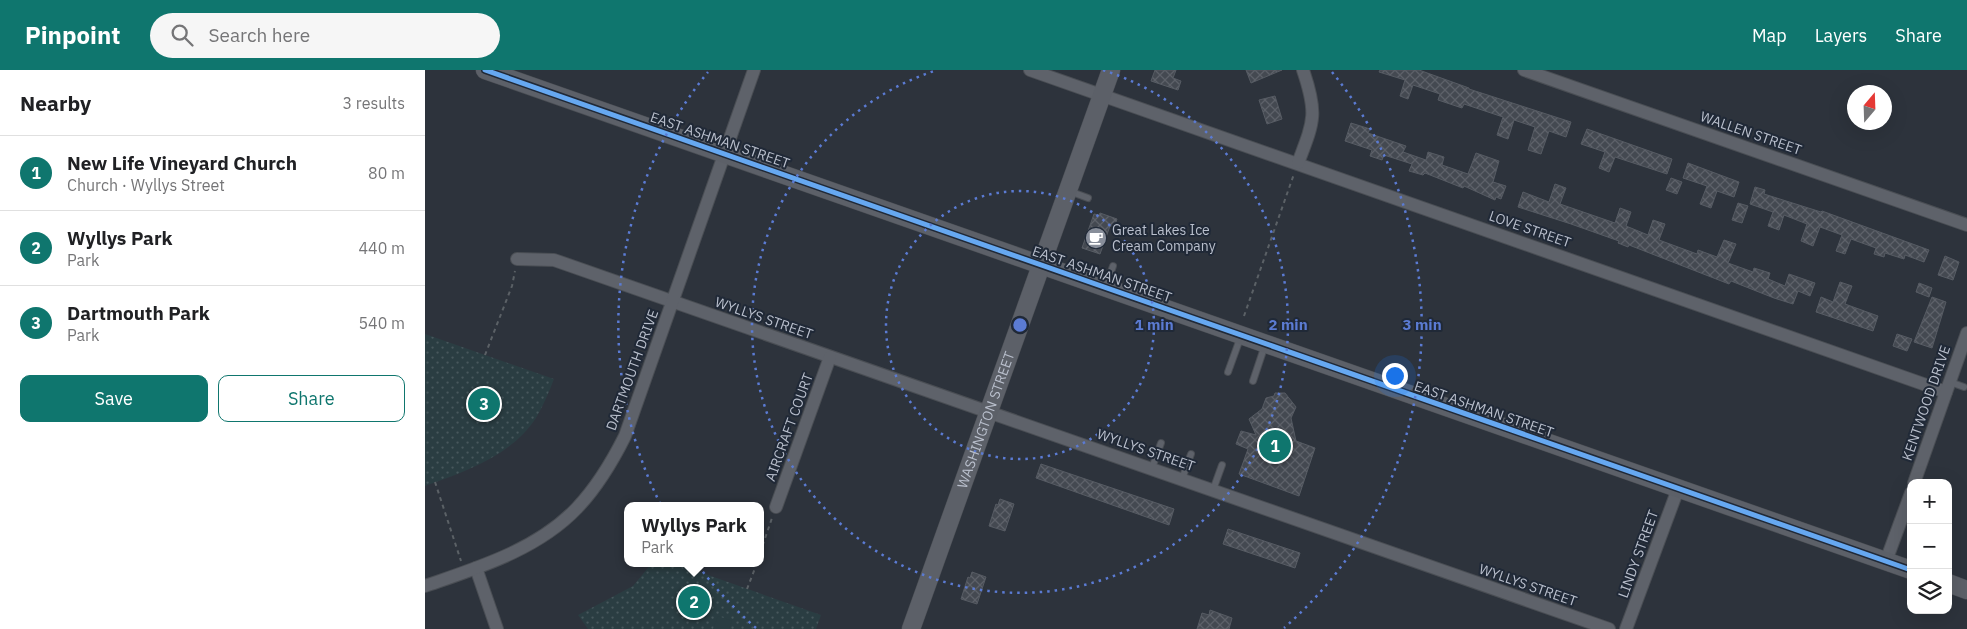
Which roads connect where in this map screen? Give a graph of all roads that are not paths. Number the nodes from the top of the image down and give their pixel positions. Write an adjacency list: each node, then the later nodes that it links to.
1 (485, 70): 8 (street, EAST ASHMAN STREET)
2 (754, 70): 8 (street, DARTMOUTH DRIVE)
3 (1030, 70): 7 (street, LOVE STREET)
4 (1111, 70): 7 (street, WASHINGTON STREET)
5 (1303, 70): 9 (street)
6 (1524, 70): 12 (street, WALLEN STREET)
7 (1103, 94): 9 (street, LOVE STREET); 10 (street, WASHINGTON STREET)
8 (725, 154): 14 (street, EAST ASHMAN STREET); 17 (street, DARTMOUTH DRIVE)
9 (1298, 163): 24 (street, LOVE STREET)
10 (1069, 191): 11 (lane); 14 (street, WASHINGTON STREET)
11 (1088, 198)
12 (1967, 225)
13 (517, 259): 17 (street, WYLLYS STREET)
14 (1043, 265): 16 (street, EAST ASHMAN STREET); 26 (street, WASHINGTON STREET)
15 (1113, 266): 16 (lane)
16 (1105, 287): 19 (street, EAST ASHMAN STREET)
17 (673, 302): 21 (street, WYLLYS STREET); 39 (street, DARTMOUTH DRIVE)
18 (1967, 333): 24 (street, KENTWOOD DRIVE)
19 (1241, 335): 20 (street, EAST ASHMAN STREET); 22 (lane)
20 (1266, 344): 23 (lane); 33 (street, EAST ASHMAN STREET)
21 (830, 357): 26 (street, WYLLYS STREET); 36 (street, AIRCRAFT COURT)
22 (1228, 372)
23 (1253, 381)
24 (1948, 387): 25 (lane); 32 (street, KENTWOOD DRIVE)
25 (1964, 387)
26 (989, 412): 30 (street, WYLLYS STREET); 44 (street, WASHINGTON STREET)
27 (1161, 443): 30 (lane)
28 (1191, 454): 31 (lane)
29 (1222, 465): 34 (lane)
30 (1152, 468): 31 (street, WYLLYS STREET)
31 (1182, 478): 34 (street, WYLLYS STREET)
32 (1915, 479)
33 (1678, 489): 37 (street, EAST ASHMAN STREET); 46 (street, LINDY STREET)
34 (1213, 490): 45 (street, WYLLYS STREET)
35 (1907, 504): 37 (street)
36 (777, 507)
37 (1886, 562): 38 (street, EAST ASHMAN STREET)
38 (1908, 569)
39 (471, 570): 41 (street, DARTMOUTH DRIVE); 43 (street)
40 (1952, 584): 42 (street)
41 (425, 586)
42 (1967, 590)
43 (497, 629)
44 (911, 629)
45 (1609, 629)
46 (1626, 629)

